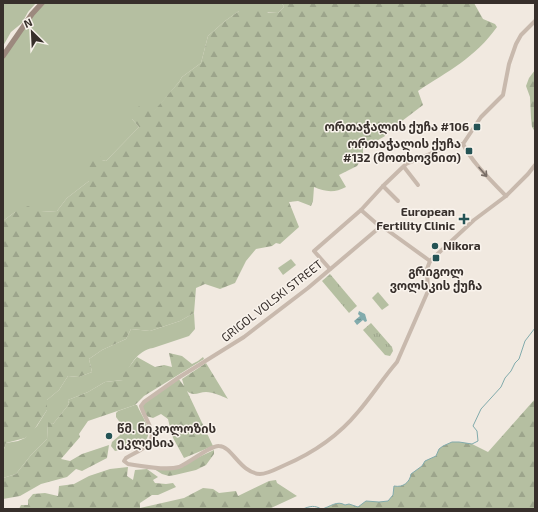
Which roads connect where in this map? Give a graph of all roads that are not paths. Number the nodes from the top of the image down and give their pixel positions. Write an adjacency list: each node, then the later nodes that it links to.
1 (42, 3): 3 (main road)
2 (535, 21): 4 (street)
3 (3, 56)
4 (463, 144): 6 (street); 9 (street, one-way to 9)
5 (535, 165): 9 (street)
6 (404, 167): 7 (street); 8 (street)
7 (418, 185)
8 (383, 186): 10 (street); 11 (street)
9 (506, 196): 13 (street)
10 (398, 201)
11 (361, 210): 12 (street); 14 (street)
12 (380, 227): 13 (street); 14 (street, GRIGOL VOLSKI STREET)
13 (430, 261): 14 (street, GRIGOL VOLSKI STREET)
14 (330, 269)

